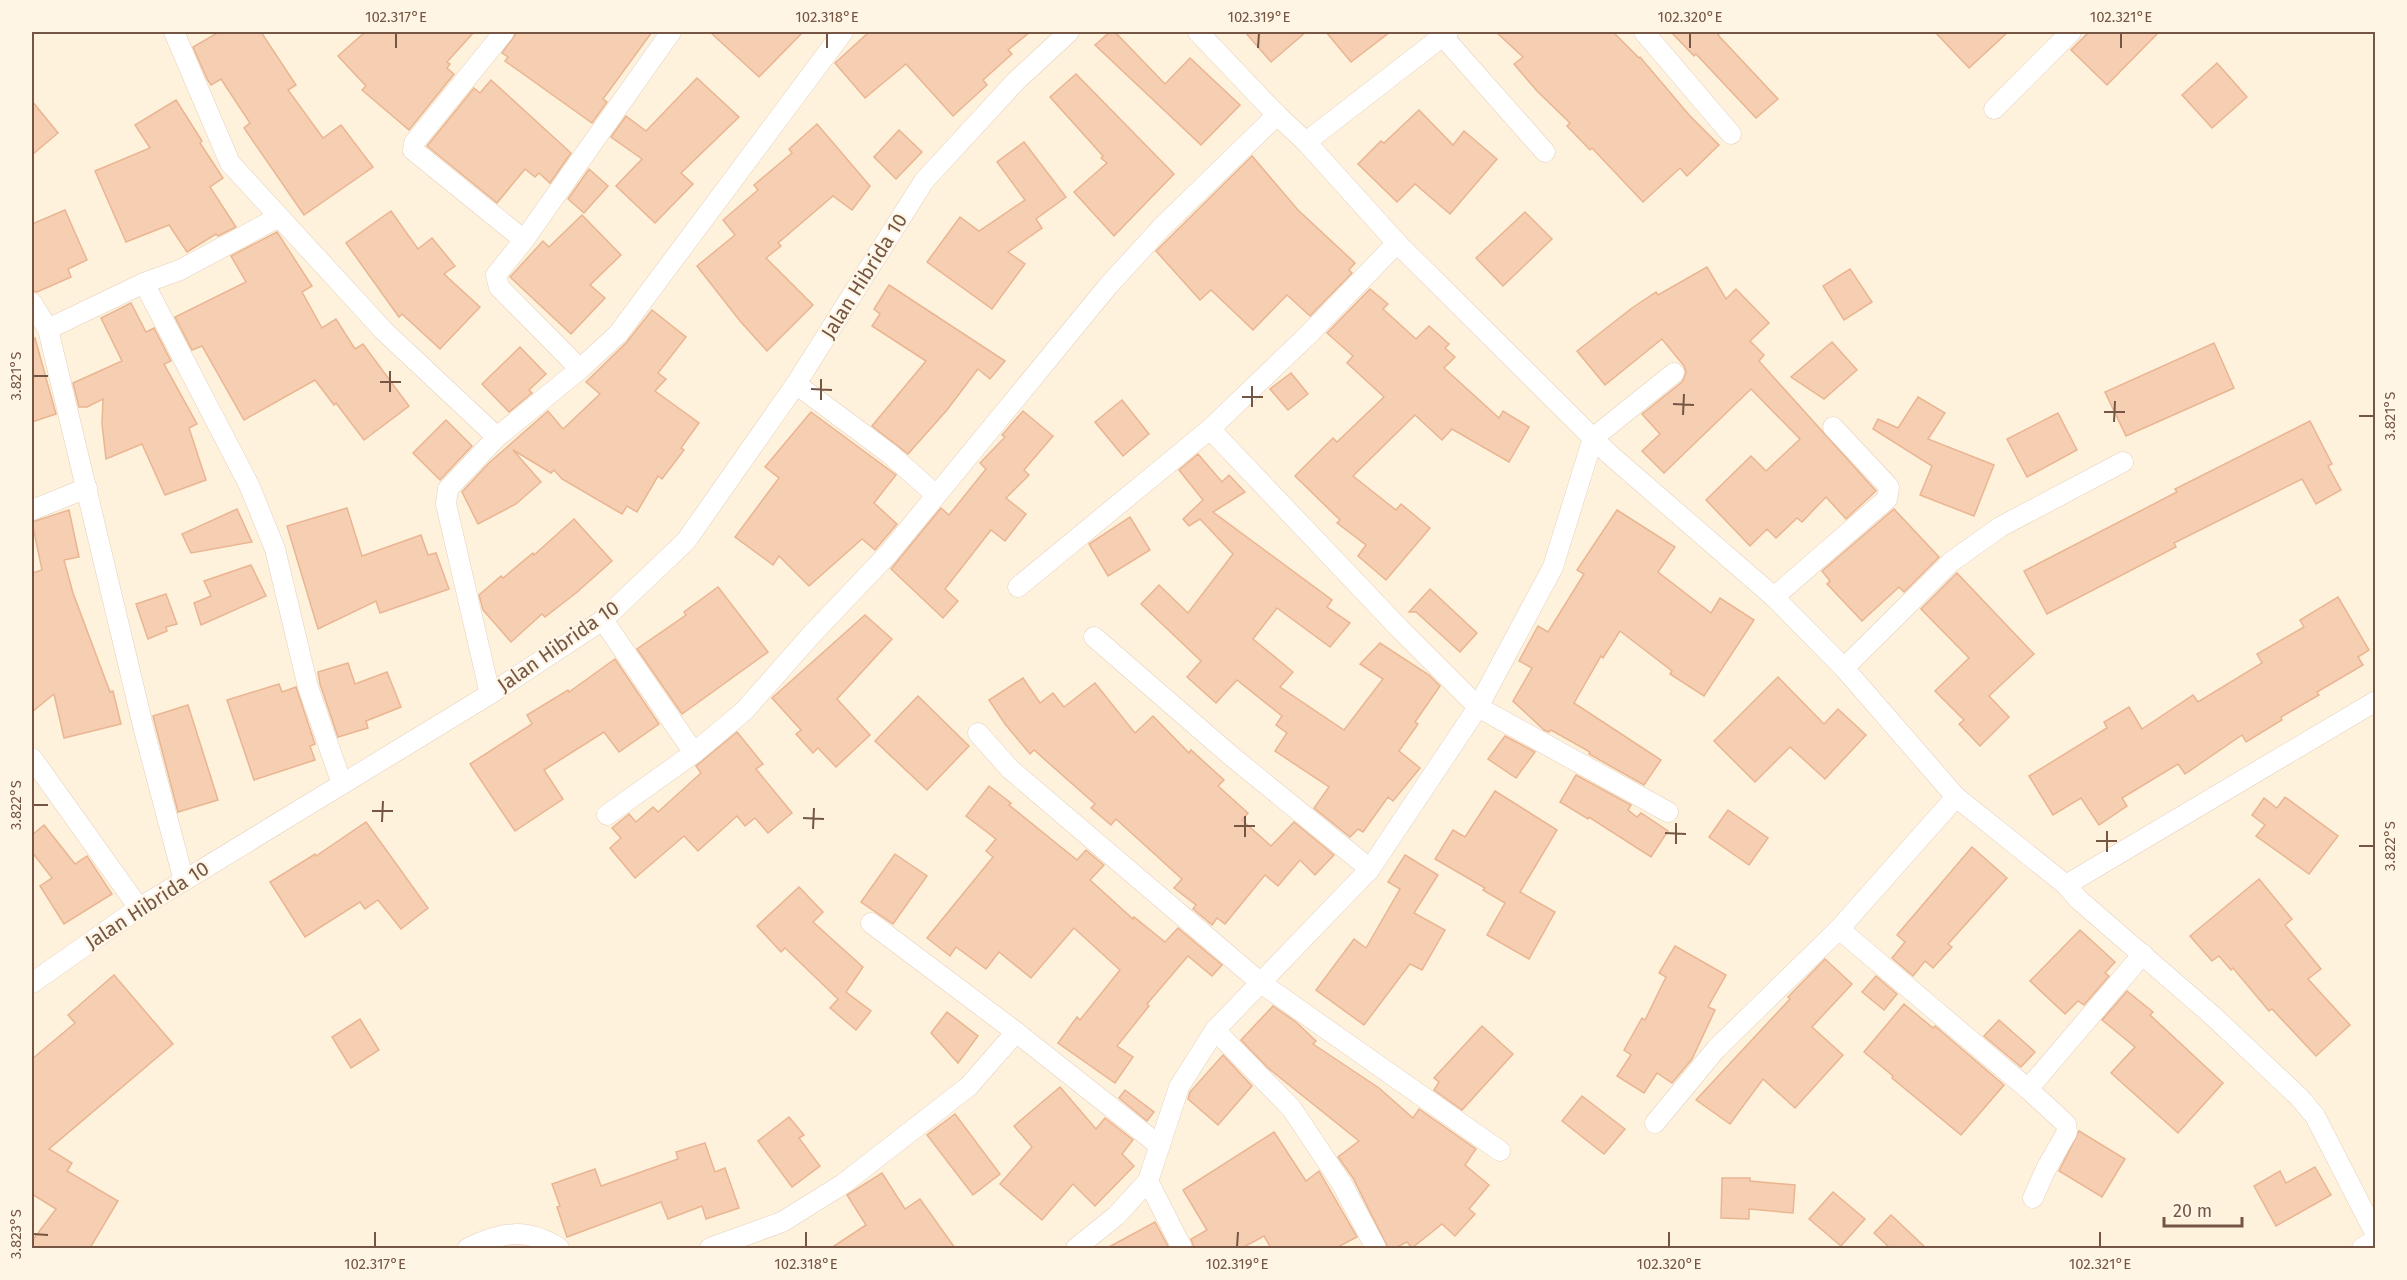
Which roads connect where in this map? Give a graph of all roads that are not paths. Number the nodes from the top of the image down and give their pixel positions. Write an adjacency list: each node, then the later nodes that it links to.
1 (504, 32): 16 (street)
2 (671, 32): 16 (street)
3 (843, 32): 21 (street)
4 (1069, 32): 23 (street, Jalan Hibrida 10)
5 (1198, 32): 11 (street)
6 (1644, 32): 12 (street)
7 (2071, 32): 10 (street)
8 (1443, 33): 13 (street); 14 (street)
9 (181, 35): 15 (street)
10 (1994, 109)
11 (1277, 115): 13 (street); 30 (street)
12 (1731, 134)
13 (1306, 142): 17 (street)
14 (1545, 152)
15 (279, 217): 18 (street); 26 (street)
16 (524, 240): 21 (street)
17 (1397, 243): 25 (street); 27 (street)
18 (144, 283): 20 (street); 43 (street)
19 (32, 303): 20 (street)
20 (48, 329): 29 (street)
21 (580, 369): 26 (street)
22 (1674, 372): 27 (street)
23 (796, 384): 30 (street); 34 (street, Jalan Hibrida 10)
24 (1833, 427): 33 (street)
25 (1210, 429): 32 (street); 39 (street)
26 (497, 437): 37 (street)
27 (1593, 438): 33 (street); 39 (street)
28 (2123, 462): 36 (street)
29 (87, 488): 31 (street); 48 (street)
30 (936, 495): 41 (street)
31 (32, 510)
32 (1018, 587)
33 (1774, 597): 36 (street)
34 (603, 620): 37 (street, Jalan Hibrida 10); 41 (street)
35 (1094, 637): 47 (street)
36 (1844, 668): 44 (street)
37 (490, 694): 43 (street, Jalan Hibrida 10)
38 (2376, 701): 49 (street)
39 (1478, 707): 45 (street); 47 (street)
40 (978, 733): 55 (street)
41 (694, 753): 46 (street)
42 (32, 758): 50 (street)
43 (342, 784): 48 (street, Jalan Hibrida 10)
44 (1956, 797): 49 (street); 52 (street)
45 (1668, 812)
46 (607, 815)
47 (1370, 869): 55 (street)
48 (184, 880): 50 (street, Jalan Hibrida 10)
49 (2066, 885): 53 (street)
50 (139, 908): 54 (street, Jalan Hibrida 10)
51 (871, 923): 57 (street)
52 (1839, 929): 58 (street); 59 (street)
53 (2143, 954): 58 (street); 64 (street)
54 (32, 983)
55 (1262, 983): 56 (street); 61 (street)
56 (1215, 1030): 60 (street); 71 (street)
57 (1017, 1032): 60 (street); 68 (street)
58 (2028, 1089): 63 (street)
59 (1655, 1123)
60 (1160, 1146): 62 (street)
61 (1500, 1151)
62 (1148, 1181): 69 (street); 70 (street)
63 (2033, 1198)
64 (2376, 1235)
65 (2376, 1240): 72 (street)
66 (468, 1248): 67 (street)
67 (559, 1248)
68 (710, 1248)
69 (1076, 1248)
70 (1182, 1248)
71 (1376, 1248)
72 (2362, 1248)

